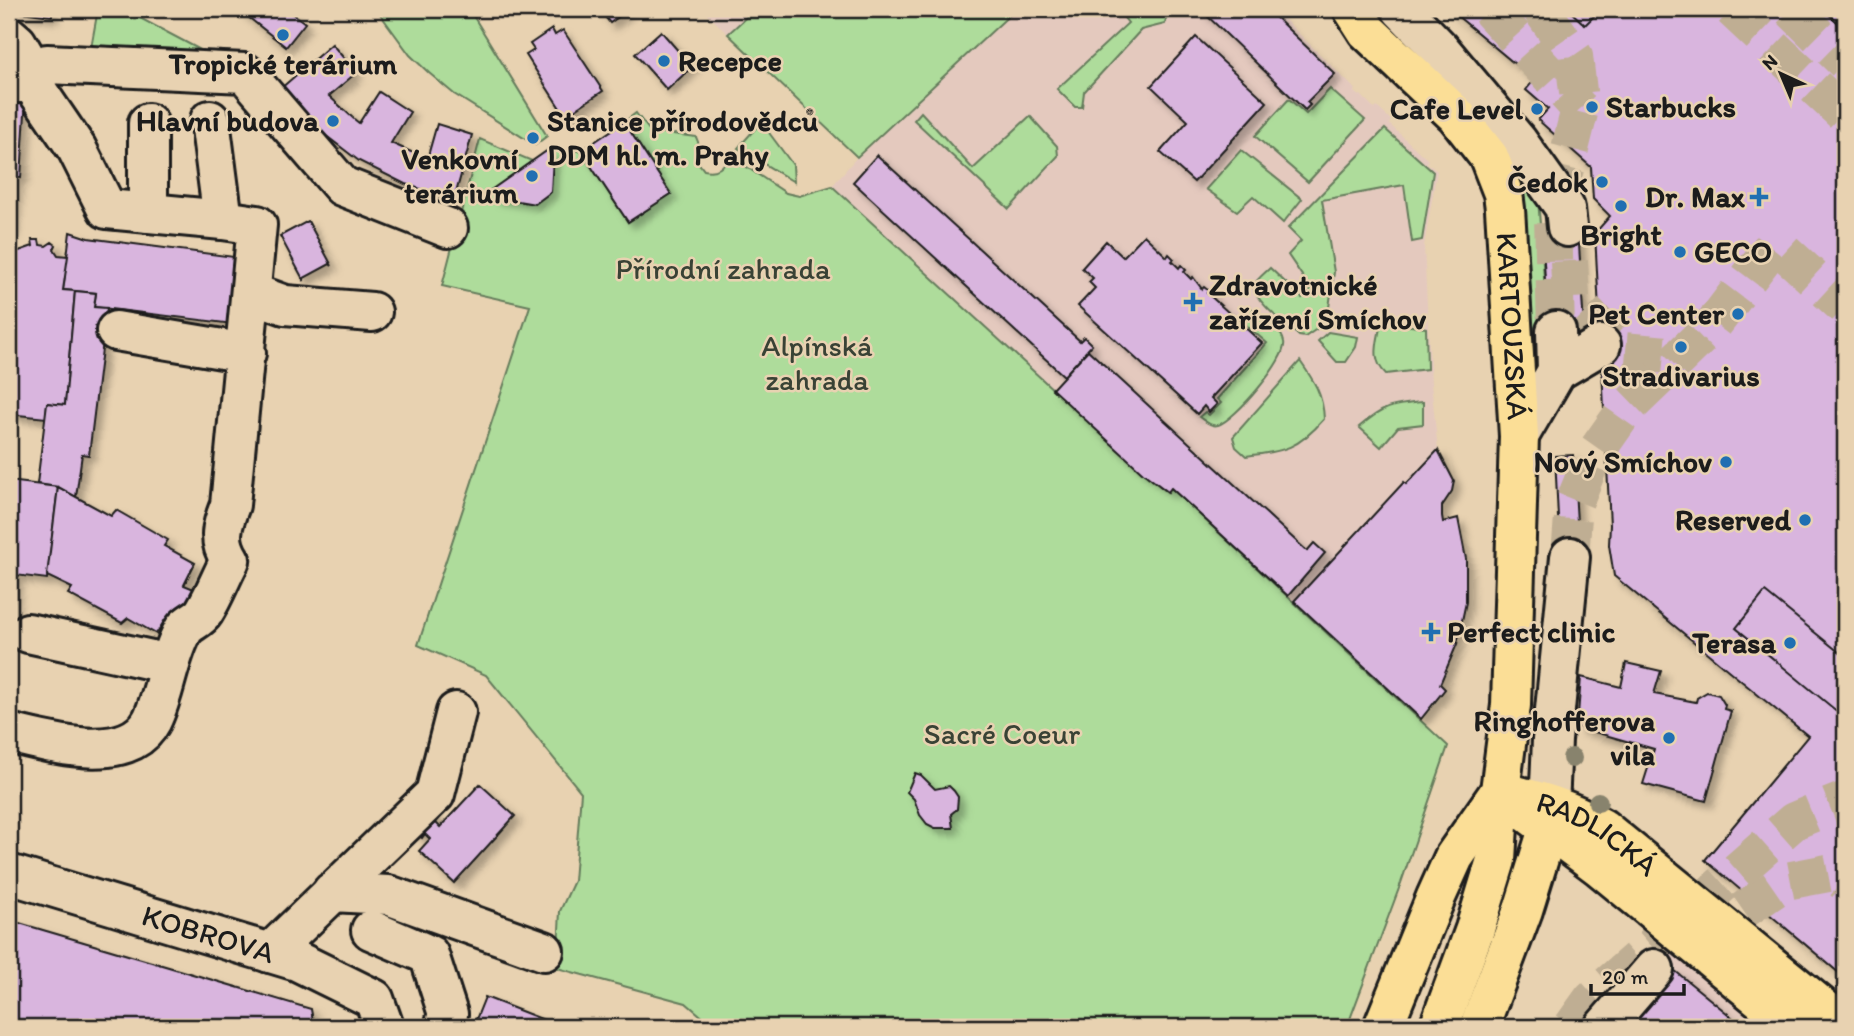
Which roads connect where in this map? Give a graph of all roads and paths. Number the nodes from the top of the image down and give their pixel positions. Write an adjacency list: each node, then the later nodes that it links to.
1 (1353, 9): 18 (main road, KARTOUZSKÁ)
2 (1402, 9): 9 (street)
3 (9, 36): 4 (street)
4 (21, 83): 7 (street); 10 (street)
5 (210, 120): 8 (street)
6 (148, 123): 7 (street)
7 (149, 213): 8 (street)
8 (223, 219): 11 (street)
9 (1576, 219)
10 (448, 228)
11 (252, 293): 12 (street); 16 (street)
12 (372, 312)
13 (116, 331): 16 (street)
14 (1556, 331): 17 (street)
15 (1601, 345): 17 (street)
16 (246, 353): 21 (street)
17 (1557, 371): 18 (street)
18 (1519, 436): 24 (main road, KARTOUZSKÁ)
19 (1570, 557): 25 (street)
20 (28, 633): 21 (street)
21 (170, 664): 23 (street)
22 (456, 712): 27 (street)
23 (9, 733)
24 (1500, 791): 25 (main road, RADLICKÁ); 35 (main road); 36 (main road, KARTOUZSKÁ)
25 (1549, 816): 32 (main road, RADLICKÁ); 37 (main road); 39 (main road, RADLICKÁ)
26 (9, 874): 30 (street, KOBROVA)
27 (332, 892): 29 (street); 30 (street)
28 (371, 930): 34 (street)
29 (544, 951)
30 (270, 953): 33 (street, KOBROVA)
31 (1654, 969): 38 (street)
32 (1845, 1026)
33 (384, 1027)
34 (444, 1027)
35 (1383, 1027)
36 (1439, 1027)
37 (1479, 1027)
38 (1604, 1027)
39 (1795, 1027)

